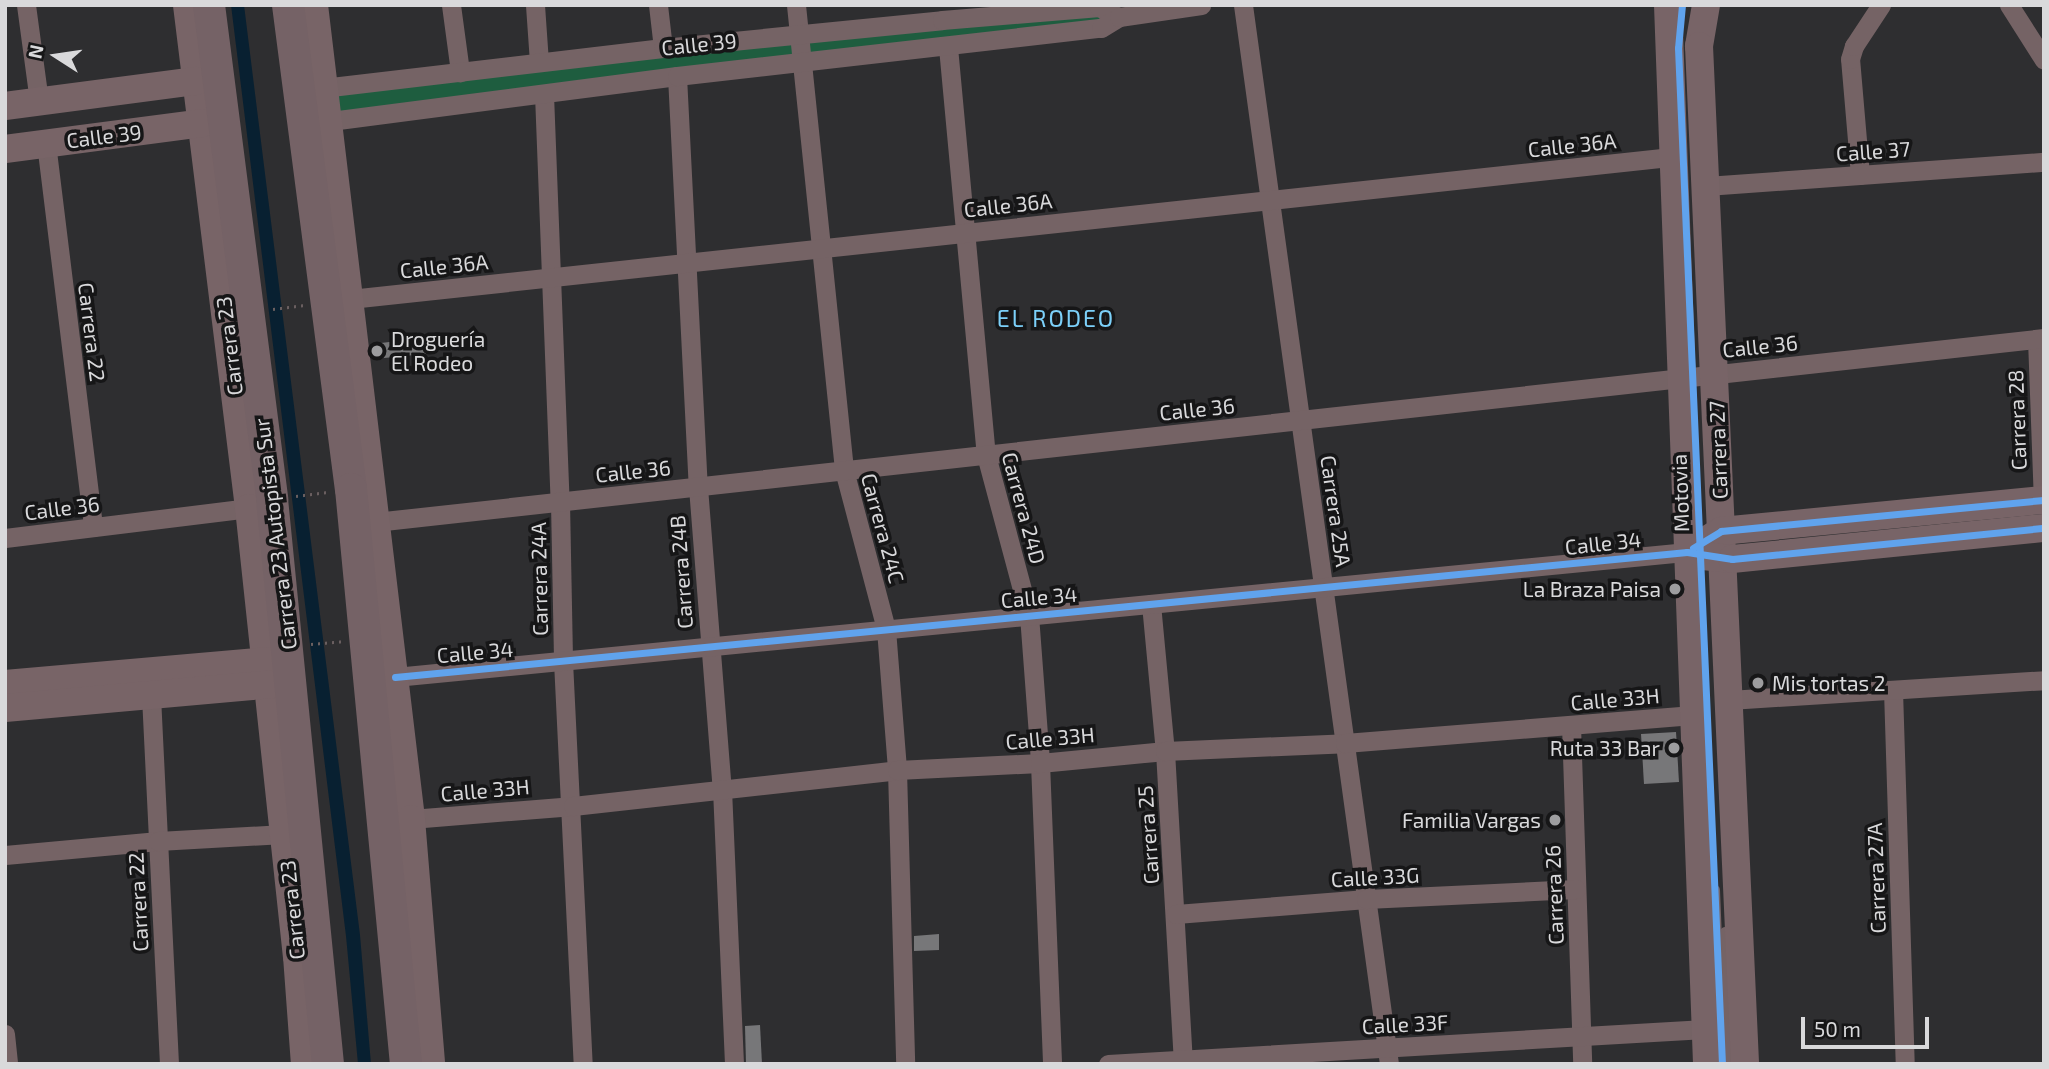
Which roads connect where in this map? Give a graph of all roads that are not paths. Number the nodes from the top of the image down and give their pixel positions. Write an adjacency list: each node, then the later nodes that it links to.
1 (26, 5): 33 (street)
2 (187, 5): 30 (street, Carrera 23)
3 (209, 5): 69 (main road, Carrera 23 Autopista Sur)
4 (288, 5): 31 (main road)
5 (314, 5): 31 (street)
6 (451, 5): 28 (street)
7 (535, 5): 26 (street)
8 (658, 5): 24 (street)
9 (796, 5): 22 (street, Carrera 24C)
10 (1201, 5): 20 (street, Calle 39)
11 (1243, 5): 43 (street, Carrera 25A)
12 (1668, 5): 39 (street, Carrera 27)
13 (1682, 5): 50 (lane)
14 (1692, 5): 50 (lane)
15 (1706, 5): 42 (street, Carrera 27)
16 (1881, 5): 41 (street)
17 (2009, 5): 25 (street)
18 (1099, 6): 19 (street, Calle 39); 20 (street); 21 (street)
19 (941, 13): 22 (street, Calle 39)
20 (1119, 17): 21 (street, Calle 39)
21 (1101, 29): 23 (street, Calle 39)
22 (799, 34): 24 (street, Calle 39); 27 (street, Carrera 24C)
23 (948, 47): 27 (street, Calle 39); 44 (street, Carrera 24D)
24 (663, 48): 26 (street, Calle 39)
25 (2044, 60)
26 (539, 62): 28 (street, Calle 39)
27 (802, 64): 29 (street, Calle 39); 45 (street, Carrera 24C)
28 (460, 72): 31 (street, Calle 39)
29 (677, 76): 32 (street, Calle 39); 46 (street, Carrera 24B)
30 (197, 81): 33 (street, Calle 39); 35 (street, Carrera 23)
31 (312, 89): 36 (main road)
32 (544, 94): 36 (street, Calle 39); 47 (street, Carrera 24A)
33 (39, 101): 34 (street, Calle 39)
34 (5, 106)
35 (202, 123): 37 (street, Calle 39); 57 (street, Carrera 23)
36 (316, 123): 48 (street); 58 (main road)
37 (46, 143): 38 (street, Calle 39); 59 (street, Carrera 22)
38 (5, 149)
39 (1671, 157): 43 (street, Calle 36A); 50 (street, Carrera 27)
40 (2044, 162): 41 (street, Calle 37)
41 (1860, 175): 42 (street, Calle 37)
42 (1706, 186): 50 (street, Carrera 27)
43 (1270, 200): 44 (street, Calle 36A); 51 (street, Carrera 25A)
44 (966, 233): 45 (street, Calle 36A); 52 (street, Carrera 24D)
45 (821, 248): 46 (street, Calle 36A); 53 (street, Carrera 24C)
46 (687, 263): 47 (street, Calle 36A); 54 (street, Carrera 24B)
47 (552, 277): 48 (street, Calle 36A); 56 (street, Carrera 24A)
48 (350, 299): 58 (street)
49 (2040, 338): 50 (street, Calle 36); 55 (street, Carrera 28)
50 (1697, 376): 51 (street, Calle 36); 62 (street, Carrera 27); 62 (street, Carrera 27)
51 (1300, 420): 52 (street, Calle 36); 63 (street, Carrera 25A)
52 (985, 455): 53 (street, Calle 36); 65 (street, Carrera 24D)
53 (844, 470): 54 (street, Calle 36); 66 (street, Carrera 24C)
54 (698, 486): 56 (street, Calle 36); 67 (street, Carrera 24B)
55 (2043, 500): 62 (street, Calle 34)
56 (560, 502): 58 (street, Calle 36); 68 (street, Carrera 24A)
57 (249, 509): 59 (street, Calle 36); 69 (street, Carrera 23)
58 (366, 523): 70 (street); 102 (main road)
59 (93, 527): 61 (street, Calle 36)
60 (2044, 528): 62 (street, Calle 34)
61 (5, 538)
62 (1707, 548): 63 (street, Calle 34); 75 (street, Carrera 27); 77 (street, Carrera 27); 111 (lane, Motovia); 112 (lane, Motovia)
63 (1323, 588): 64 (street, Calle 34); 79 (street, Carrera 25A)
64 (1151, 604): 65 (street, Calle 34); 80 (street, Carrera 25)
65 (1029, 615): 66 (street, Calle 34); 81 (street, Carrera 24D)
66 (886, 629): 67 (street, Calle 34); 82 (street, Carrera 24C)
67 (710, 647): 68 (street, Calle 34); 83 (street, Carrera 24B)
68 (563, 661): 70 (street, Calle 34); 84 (street, Carrera 24A)
69 (275, 676): 72 (street); 74 (street); 86 (street, Carrera 23); 92 (main road, Carrera 23 Autopista Sur)
70 (395, 677): 85 (street)
71 (2044, 680): 73 (street)
72 (5, 684)
73 (1893, 690): 75 (street); 114 (street, Carrera 27A)
74 (151, 696): 76 (street); 87 (street, Carrera 22)
75 (1728, 700): 113 (street, Carrera 27)
76 (5, 708)
77 (1693, 715): 78 (street, Calle 33H); 93 (street, Carrera 27)
78 (1571, 725): 79 (street, Calle 33H); 89 (street, Carrera 26)
79 (1345, 743): 80 (street, Calle 33H); 90 (street, Carrera 25A)
80 (1165, 751): 81 (street, Calle 33H); 91 (street, Carrera 25)
81 (1040, 763): 82 (street, Calle 33H); 107 (street, Carrera 24D)
82 (897, 771): 83 (street, Calle 33H); 106 (street, Carrera 24C)
83 (722, 789): 84 (street, Calle 33H); 105 (street, Carrera 24B)
84 (573, 806): 85 (street, Calle 33H); 104 (street, Carrera 24A)
85 (411, 819): 103 (street)
86 (284, 834): 87 (street); 92 (street, Carrera 23)
87 (158, 841): 88 (street); 99 (street, Carrera 22)
88 (5, 855)
89 (1576, 889): 90 (street, Calle 33G); 95 (street, Carrera 26)
90 (1366, 899): 91 (street, Calle 33G); 96 (street, Carrera 25A)
91 (1176, 915): 97 (street, Carrera 25)
92 (308, 954): 100 (street, Carrera 23); 101 (main road, Carrera 23 Autopista Sur)
93 (1706, 1029): 95 (street, Calle 33F); 110 (street, Carrera 27)
94 (5, 1034): 98 (street)
95 (1581, 1036): 96 (street, Calle 33F); 109 (street, Carrera 26)
96 (1388, 1056): 97 (street, Calle 33F)
97 (1183, 1062): 108 (street, Calle 33F)
98 (8, 1064)
99 (169, 1064)
100 (305, 1064)
101 (328, 1064)
102 (406, 1064)
103 (432, 1064)
104 (583, 1064)
105 (734, 1064)
106 (905, 1064)
107 (1052, 1064)
108 (1108, 1064)
109 (1582, 1064)
110 (1707, 1064)
111 (1722, 1064)
112 (1731, 1064)
113 (1745, 1064)
114 (1905, 1064)

